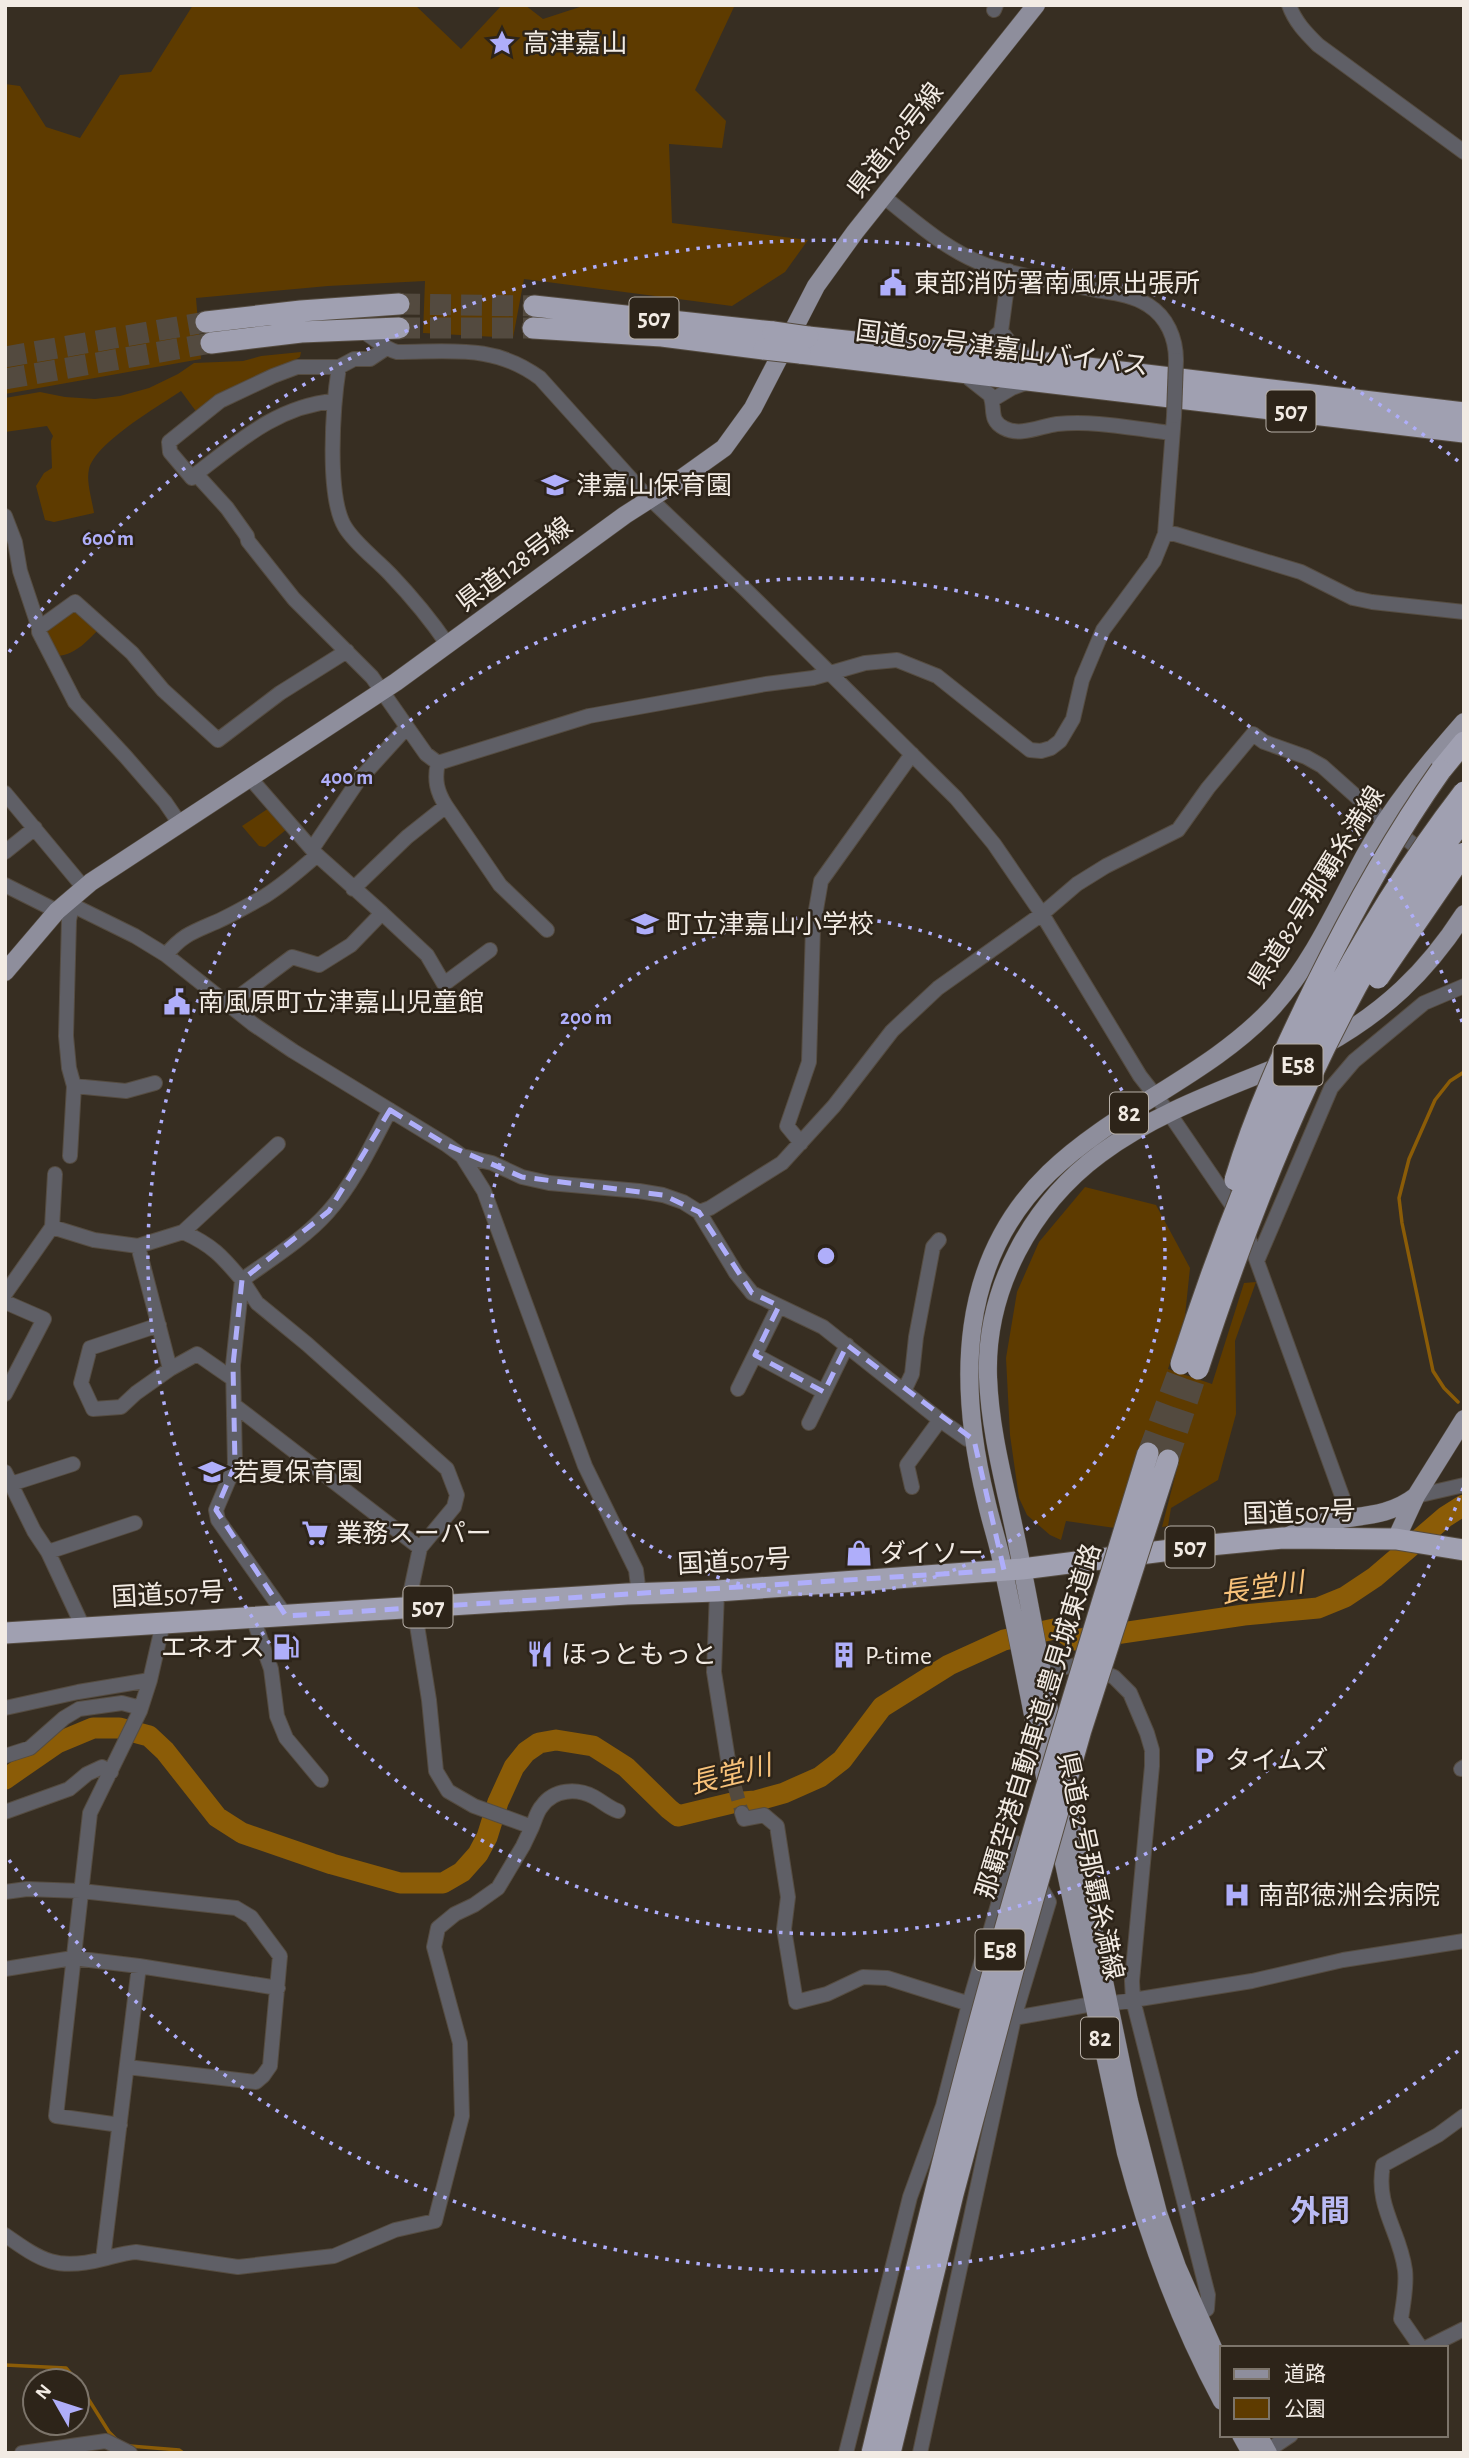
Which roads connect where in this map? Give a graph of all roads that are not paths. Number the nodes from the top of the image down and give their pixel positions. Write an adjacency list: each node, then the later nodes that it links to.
1 (1036, 5): 4 (main road, 県道128号線)
2 (1289, 5): 3 (street)
3 (1464, 152)
4 (884, 197): 5 (street); 23 (main road, 県道128号線)
5 (1009, 271): 11 (street); 21 (street, bridge)
6 (398, 304): 10 (highway)
7 (534, 306): 12 (highway, 国道507号津嘉山バイパス / 507)
8 (399, 328): 10 (highway)
9 (533, 328): 12 (highway, 国道507号津嘉山バイパス / 507)
10 (357, 329): 13 (street)
11 (1000, 331): 14 (street); 16 (street)
12 (769, 340): 14 (highway, 国道507号津嘉山バイパス / 507, bridge)
13 (385, 349): 15 (street); 23 (street)
14 (960, 362): 16 (highway, 国道507号津嘉山バイパス / 507); 17 (street)
15 (339, 367): 18 (street); 22 (street)
16 (1035, 371): 17 (street); 19 (highway, 国道507号津嘉山バイパス / 507); 20 (highway, 国道507号津嘉山バイパス / 507)
17 (992, 400): 21 (street)
18 (334, 401): 28 (street); 29 (street)
19 (1464, 413)
20 (1464, 432)
21 (1172, 433): 25 (street)
22 (192, 478)
23 (650, 499): 28 (main road, 県道128号線); 30 (street)
24 (5, 516): 27 (street)
25 (1165, 534): 26 (street); 30 (street)
26 (1464, 612)
27 (40, 628): 29 (street); 43 (street)
28 (448, 645): 31 (main road, 県道128号線)
29 (347, 651): 31 (street)
30 (829, 672): 35 (street); 36 (street)
31 (382, 691): 33 (street); 37 (main road, 県道128号線)
32 (1464, 722): 42 (main road, 県道82号那覇糸満線 / 82)
33 (407, 727): 36 (street); 46 (street)
34 (1464, 742): 79 (highway, bridge)
35 (912, 754): 54 (street); 67 (street)
36 (438, 763): 40 (street)
37 (250, 778): 43 (main road, 県道128号線); 46 (street)
38 (1464, 792): 79 (highway, E58, bridge)
39 (5, 793): 44 (street)
40 (446, 806): 50 (street); 56 (street)
41 (1464, 819): 79 (highway, E58, bridge)
42 (1386, 823): 48 (street); 54 (street); 64 (main road, 県道82号那覇糸満線 / 82)
43 (180, 824): 49 (main road, 県道128号線)
44 (35, 828): 45 (street); 49 (street)
45 (5, 852)
46 (315, 852): 50 (street); 58 (street)
47 (1464, 853): 79 (highway, bridge)
48 (1464, 872)
49 (84, 888): 52 (main road, 県道128号線)
50 (353, 889): 53 (street)
51 (8, 890): 52 (street)
52 (65, 906): 58 (street); 59 (main road, 県道128号線); 63 (street)
53 (382, 914): 57 (street); 61 (street)
54 (1042, 914): 64 (street); 67 (street)
55 (1464, 914): 66 (main road, 県道82号那覇糸満線 / 82)
56 (547, 930)
57 (490, 950)
58 (166, 955): 61 (street)
59 (5, 972)
60 (1464, 986): 77 (street)
61 (229, 1004): 65 (street)
62 (155, 1083): 63 (street)
63 (74, 1086): 69 (street)
64 (1156, 1096): 66 (street); 97 (main road, 県道82号那覇糸満線 / 82)
65 (390, 1110): 70 (street); 78 (street)
66 (1169, 1113): 77 (street); 112 (main road, 県道82号那覇糸満線 / 82)
67 (801, 1143): 72 (street)
68 (278, 1144): 74 (street)
69 (70, 1156)
70 (462, 1156): 72 (street); 114 (street)
71 (55, 1174): 73 (street)
72 (699, 1212): 82 (street)
73 (52, 1227): 76 (street); 80 (street)
74 (183, 1232): 76 (street); 78 (street)
75 (939, 1240): 90 (street)
76 (138, 1246): 83 (street)
77 (1256, 1261): 105 (street)
78 (242, 1280): 88 (street); 109 (street)
79 (1214, 1291): 86 (highway, E58, bridge)
80 (5, 1294)
81 (5, 1302): 92 (street)
82 (779, 1306): 84 (street); 85 (street)
83 (159, 1325): 87 (street); 87 (street)
84 (846, 1345): 90 (street); 91 (street)
85 (755, 1355): 89 (street); 91 (street)
86 (1189, 1366)
87 (170, 1369): 88 (street)
88 (233, 1379): 93 (street)
89 (738, 1389)
90 (904, 1391): 95 (street)
91 (824, 1392): 96 (street)
92 (5, 1394)
93 (234, 1405): 109 (street); 116 (street)
94 (1464, 1419): 104 (main road)
95 (940, 1420): 97 (street); 103 (street)
96 (809, 1423)
97 (974, 1440): 112 (main road, 県道82号那覇糸満線 / 82)
98 (1148, 1453): 161 (highway, 那覇空港自動車道;豊見城東道路 / E58, bridge)
99 (1168, 1460): 162 (highway, 那覇空港自動車道;豊見城東道路 / E58, bridge)
100 (73, 1464): 101 (street)
101 (8, 1478): 111 (street)
102 (1464, 1485): 104 (street)
103 (912, 1487)
104 (1416, 1496): 105 (main road); 108 (main road)
105 (1350, 1518): 107 (main road)
106 (135, 1523): 111 (street)
107 (1283, 1538): 108 (highway, 国道507号 / 507); 112 (highway, 国道507号 / 507)
108 (1398, 1539): 110 (highway, 国道507号 / 507)
109 (420, 1548): 115 (street)
110 (1454, 1548)
111 (48, 1552): 119 (street)
112 (1013, 1569): 113 (highway, 国道507号 / 507); 121 (main road, 県道82号那覇糸満線 / 82)
113 (717, 1591): 114 (highway, 国道507号 / 507); 126 (street)
114 (639, 1594): 115 (highway, 国道507号 / 507)
115 (414, 1608): 116 (highway, 国道507号 / 507); 132 (street)
116 (286, 1616): 117 (highway, 国道507号 / 507)
117 (253, 1618): 118 (highway, 国道507号 / 507); 128 (street)
118 (160, 1623): 119 (highway, 国道507号 / 507); 122 (street)
119 (83, 1627): 120 (highway, 国道507号 / 507)
120 (5, 1633)
121 (1034, 1663): 140 (street); 142 (main road, 県道82号那覇糸満線 / 82)
122 (150, 1680): 123 (street); 124 (street)
123 (5, 1708)
124 (140, 1709): 125 (street); 127 (street)
125 (5, 1756)
126 (729, 1766)
127 (112, 1769): 130 (street); 133 (street)
128 (321, 1780)
129 (618, 1811): 132 (street)
130 (5, 1812)
131 (742, 1813): 141 (street)
132 (532, 1826): 148 (street)
133 (81, 1891): 134 (street); 136 (street); 139 (street)
134 (5, 1892)
135 (1464, 1941): 140 (street)
136 (73, 1958): 137 (street); 138 (street); 146 (street)
137 (139, 1966): 139 (street); 144 (street)
138 (5, 1969)
139 (278, 1988): 144 (street)
140 (1133, 2000): 142 (street); 149 (street)
141 (969, 2004): 143 (street); 143 (street); 160 (street)
142 (1101, 2004): 143 (street); 149 (main road, 県道82号那覇糸満線 / 82)
143 (1014, 2018): 163 (street)
144 (127, 2067): 146 (street)
145 (1464, 2116): 151 (street)
146 (120, 2125): 148 (street)
147 (5, 2235): 148 (street)
148 (103, 2259)
149 (1191, 2320): 153 (main road, 県道82号那覇糸満線 / 82); 154 (main road, 県道82号那覇糸満線 / 82)
150 (1464, 2329): 152 (street)
151 (1422, 2346)
152 (1428, 2346)
153 (1220, 2365)
154 (1220, 2396)
155 (1244, 2437): 157 (main road)
156 (1287, 2437): 157 (street)
157 (1262, 2449)
158 (22, 2453): 159 (street)
159 (130, 2453)
160 (846, 2453)
161 (872, 2453)
162 (890, 2453)
163 (920, 2453)

